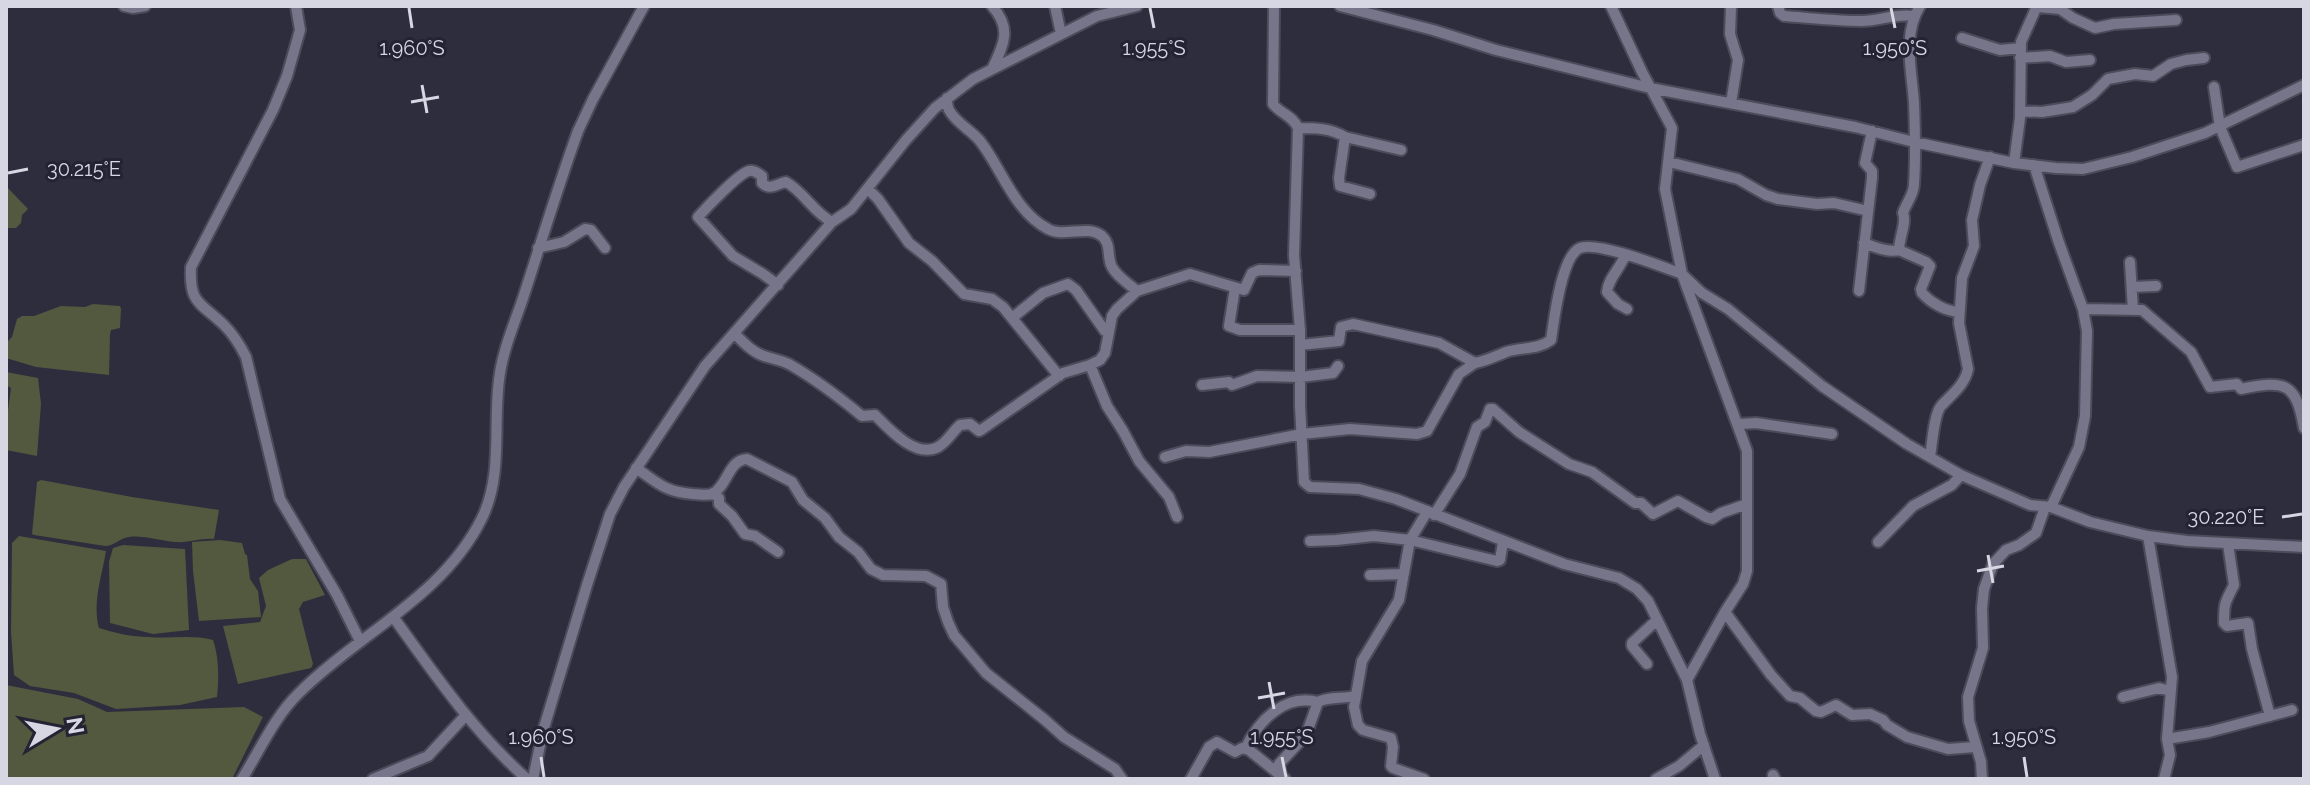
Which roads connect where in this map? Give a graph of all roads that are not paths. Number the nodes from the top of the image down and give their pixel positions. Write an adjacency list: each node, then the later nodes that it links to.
1 (124, 6): 2 (street)
2 (145, 6)
3 (296, 6): 98 (street)
4 (644, 6): 44 (street)
5 (992, 6): 21 (street)
6 (1055, 6): 16 (street)
7 (1137, 6): 16 (street)
8 (1274, 6): 29 (street)
9 (1340, 6): 24 (street)
10 (1611, 6): 24 (street)
11 (1731, 6): 26 (street)
12 (1778, 6): 14 (street)
13 (2038, 6): 15 (street); 18 (street)
14 (1916, 10): 32 (street)
15 (2176, 20)
16 (1061, 34): 21 (street)
17 (1962, 38): 18 (street)
18 (2021, 53): 20 (street); 27 (street)
19 (2204, 58): 27 (street)
20 (2090, 60)
21 (992, 69): 25 (street)
22 (2304, 85): 28 (street)
23 (2214, 87): 28 (street)
24 (1650, 88): 26 (street); 36 (street)
25 (947, 98): 39 (street); 55 (street)
26 (1731, 103): 30 (street)
27 (2020, 111): 37 (street)
28 (2220, 127): 33 (street); 38 (street)
29 (1298, 128): 31 (street); 49 (street)
30 (1872, 131): 32 (street); 41 (street)
31 (1345, 137): 34 (street); 40 (street)
32 (1914, 142): 35 (street); 46 (street)
33 (2304, 145)
34 (1401, 150)
35 (1990, 157): 37 (street); 60 (street)
36 (1669, 162): 41 (street); 50 (street)
37 (2014, 163): 38 (street)
38 (2034, 165): 58 (street)
39 (868, 189): 42 (street); 61 (street)
40 (1370, 194)
41 (1868, 211): 43 (street)
42 (832, 222): 51 (street); 51 (street)
43 (1864, 243): 46 (street); 56 (street)
44 (538, 248): 45 (street); 96 (street)
45 (605, 248)
46 (1899, 250): 60 (street)
47 (1625, 255): 50 (street); 57 (street); 66 (street)
48 (2130, 262): 53 (street)
49 (1296, 271): 54 (street); 62 (street)
50 (1682, 274): 72 (street); 77 (street)
51 (778, 285): 64 (street)
52 (2156, 286): 53 (street)
53 (2132, 287): 59 (street)
54 (1235, 288): 55 (street); 62 (street)
55 (1137, 291): 63 (street)
56 (1859, 291)
57 (1627, 309)
58 (2083, 309): 59 (street); 82 (street)
59 (2133, 310): 73 (street)
60 (1959, 312): 77 (street)
61 (1012, 318): 63 (street); 69 (street)
62 (1300, 330): 65 (street)
63 (1109, 331): 67 (street)
64 (734, 333): 69 (street); 78 (street)
65 (1300, 345): 66 (street); 70 (street)
66 (1475, 363): 74 (street)
67 (1090, 365): 69 (street); 84 (street)
68 (1338, 366): 70 (street)
69 (1059, 376)
70 (1301, 377): 71 (street); 74 (street)
71 (1202, 385)
72 (1739, 424): 75 (street); 81 (street)
73 (2304, 428)
74 (1302, 434): 76 (street); 83 (street)
75 (1832, 434)
76 (1165, 457)
77 (1930, 457): 79 (street)
78 (636, 468): 80 (street); 115 (street)
79 (1961, 475): 82 (street); 89 (street)
80 (713, 493): 92 (street); 116 (street)
81 (1747, 504): 83 (street); 95 (street)
82 (2048, 507): 85 (street); 110 (street)
83 (1431, 514): 86 (street); 88 (street)
84 (1177, 517)
85 (2148, 536): 90 (street); 101 (street)
86 (1410, 540): 87 (street); 88 (street); 93 (street)
87 (1310, 541)
88 (1503, 542): 97 (street)
89 (1878, 542)
90 (2228, 544): 91 (street); 107 (street)
91 (2304, 547)
92 (778, 552)
93 (1404, 574): 94 (street); 102 (street)
94 (1370, 575)
95 (1725, 612): 100 (street); 110 (street)
96 (394, 618): 98 (street); 106 (street)
97 (1657, 620): 99 (street); 100 (street)
98 (360, 641): 113 (street)
99 (1647, 664)
100 (1687, 680): 109 (street)
101 (2170, 691): 103 (street); 108 (street)
102 (1355, 696): 104 (street); 118 (street)
103 (2123, 697)
104 (1318, 702): 111 (street); 112 (street)
105 (2292, 710): 107 (street)
106 (466, 715): 114 (street); 115 (street)
107 (2270, 716): 108 (street)
108 (2167, 739): 122 (street)
109 (1704, 745): 119 (street); 120 (street)
110 (1975, 747): 121 (street)
111 (1245, 749): 112 (street); 117 (street)
112 (1283, 777)
113 (242, 779)
114 (373, 779)
115 (530, 779)
116 (1122, 779)
117 (1191, 779)
118 (1424, 779)
119 (1656, 779)
120 (1715, 779)
121 (1982, 779)
122 (2164, 779)

